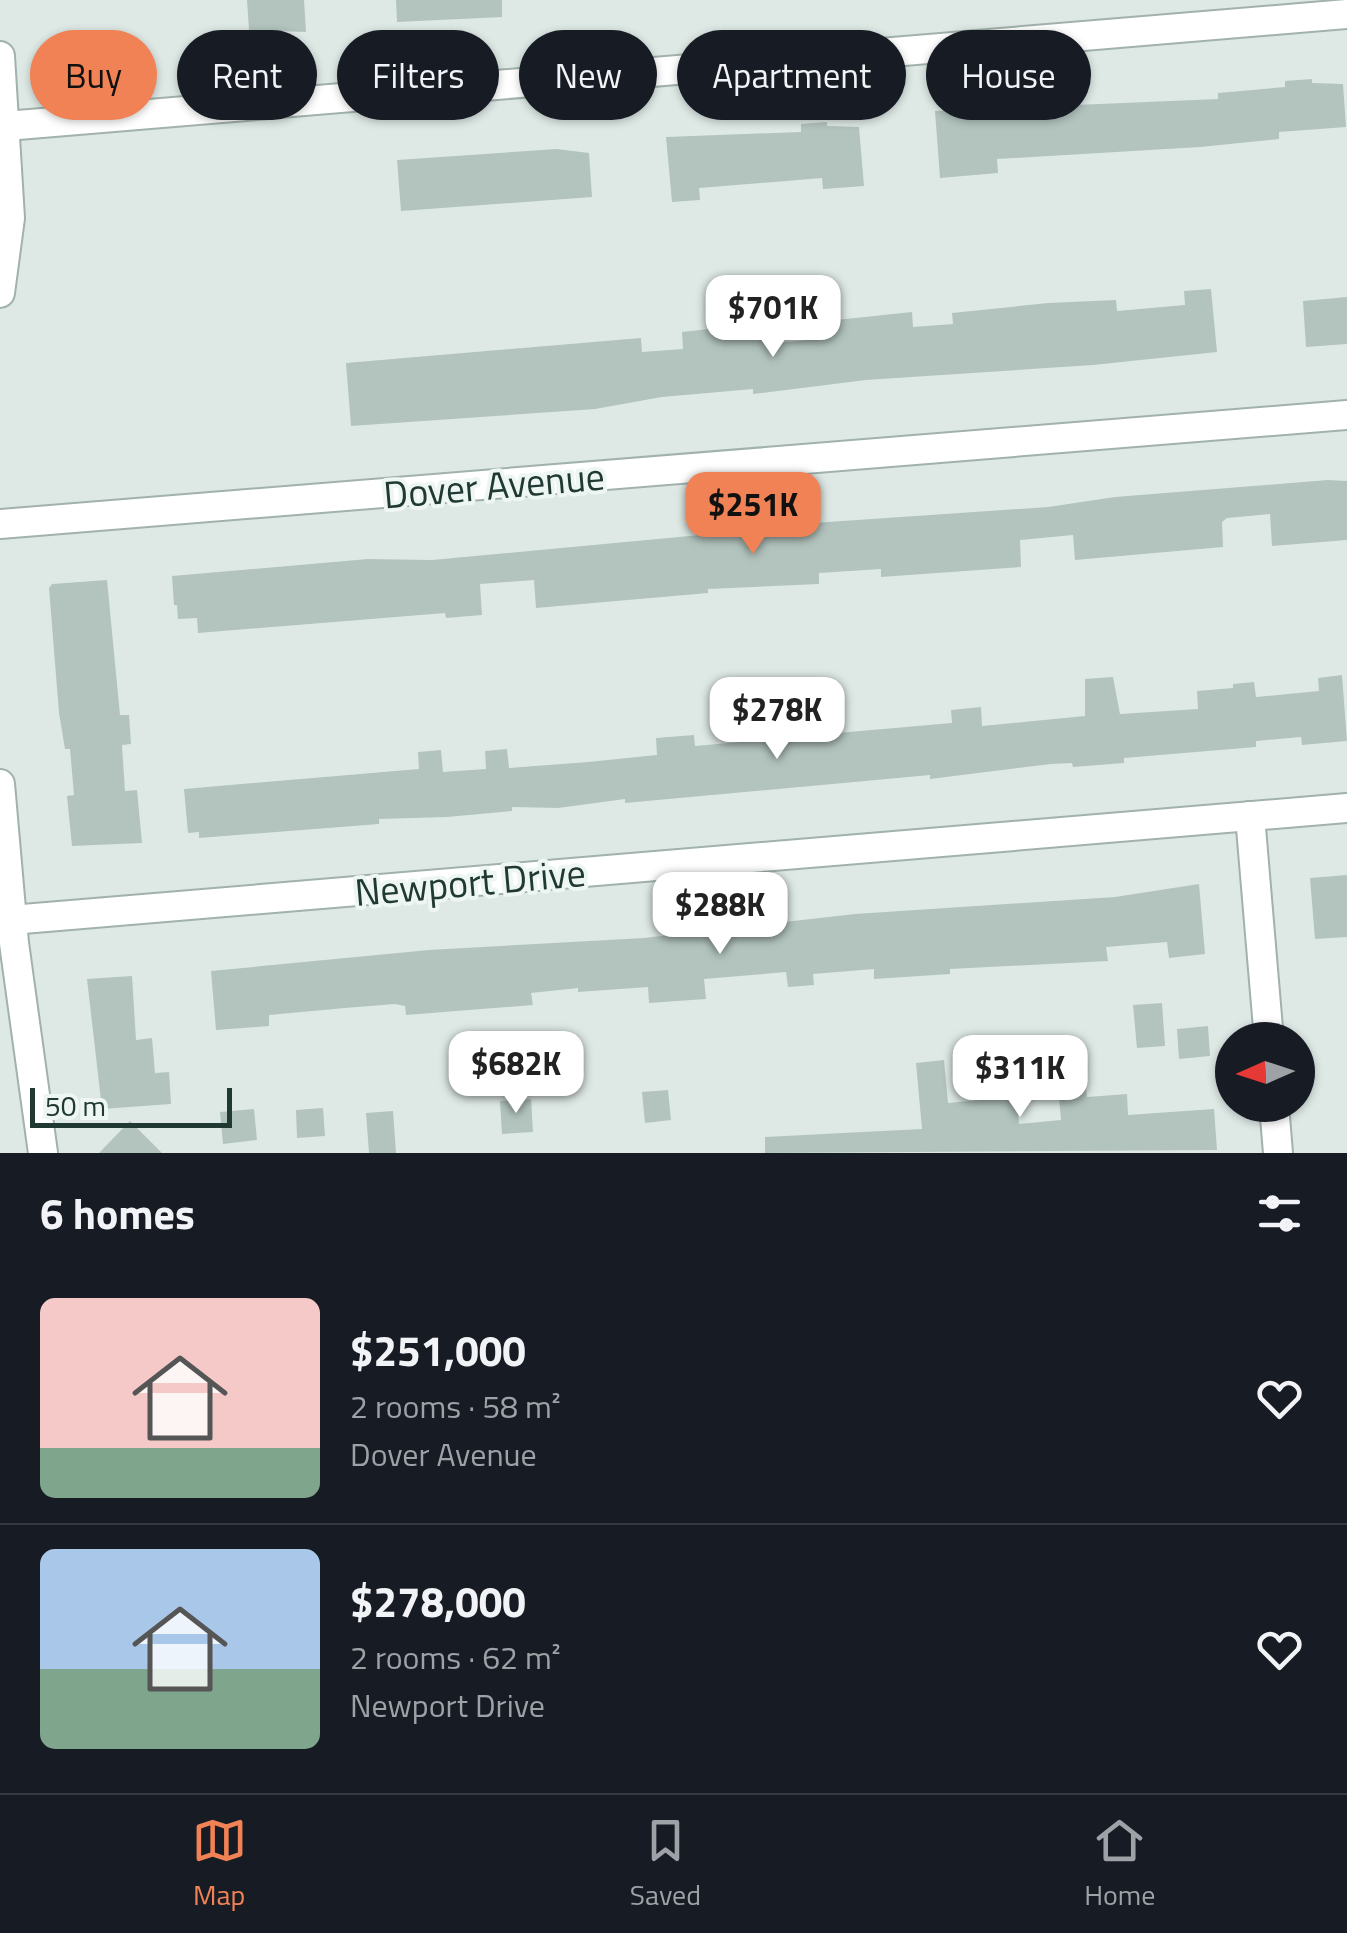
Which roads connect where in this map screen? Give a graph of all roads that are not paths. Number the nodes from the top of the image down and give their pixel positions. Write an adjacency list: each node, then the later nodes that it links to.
1 (1347, 14): 3 (street)
2 (0, 56): 3 (street)
3 (6, 126): 4 (street)
4 (0, 293)
5 (1347, 415): 6 (street, Dover Avenue)
6 (0, 524)
7 (0, 784): 10 (street)
8 (1347, 808): 9 (street, Newport Drive)
9 (1250, 816): 10 (street, Newport Drive); 11 (street)
10 (12, 920): 13 (street)
11 (1267, 1022)
12 (1275, 1122): 14 (street)
13 (42, 1153)
14 (1278, 1153)

